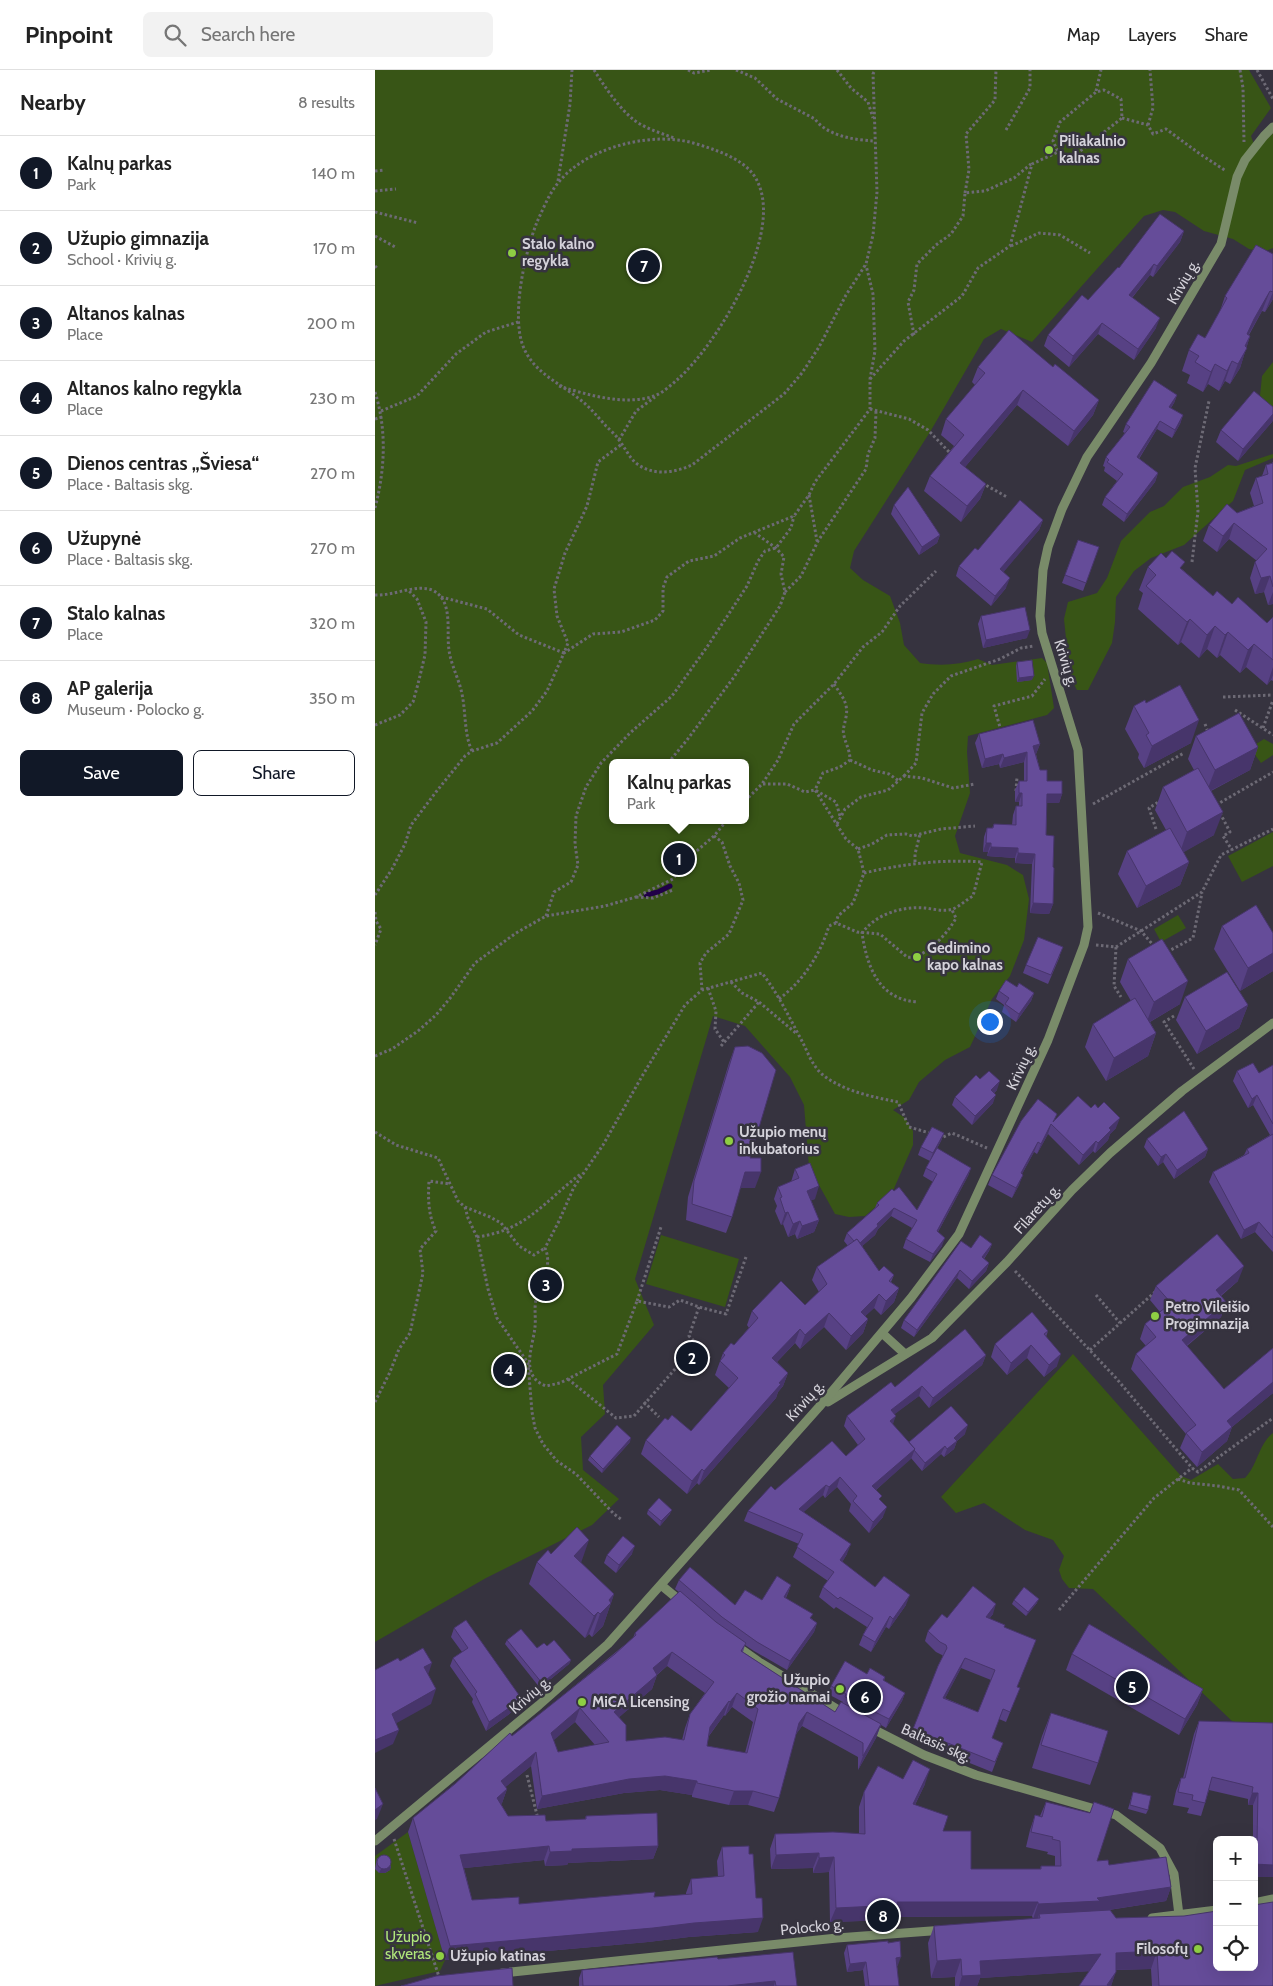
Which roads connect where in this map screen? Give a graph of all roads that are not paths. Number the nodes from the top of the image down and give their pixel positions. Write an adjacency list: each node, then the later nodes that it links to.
1 (1273, 128): 3 (street, Krivių g.)
2 (1273, 1023): 4 (street, Filaretų g.)
3 (882, 1334): 4 (street); 5 (street, Krivių g.)
4 (905, 1354): 5 (street, Filaretų g.)
5 (819, 1407): 6 (street, Krivių g.)
6 (661, 1585): 7 (street); 9 (street, Krivių g.)
7 (688, 1608)
8 (730, 1641): 13 (street, Baltasis skg.)
9 (375, 1841)
10 (1273, 1899): 11 (street)
11 (1258, 1902)
12 (1213, 1911): 13 (street)
13 (1179, 1915): 14 (street)
14 (1147, 1918)
15 (955, 1930): 16 (street, Polocko g.)
16 (489, 1975)

